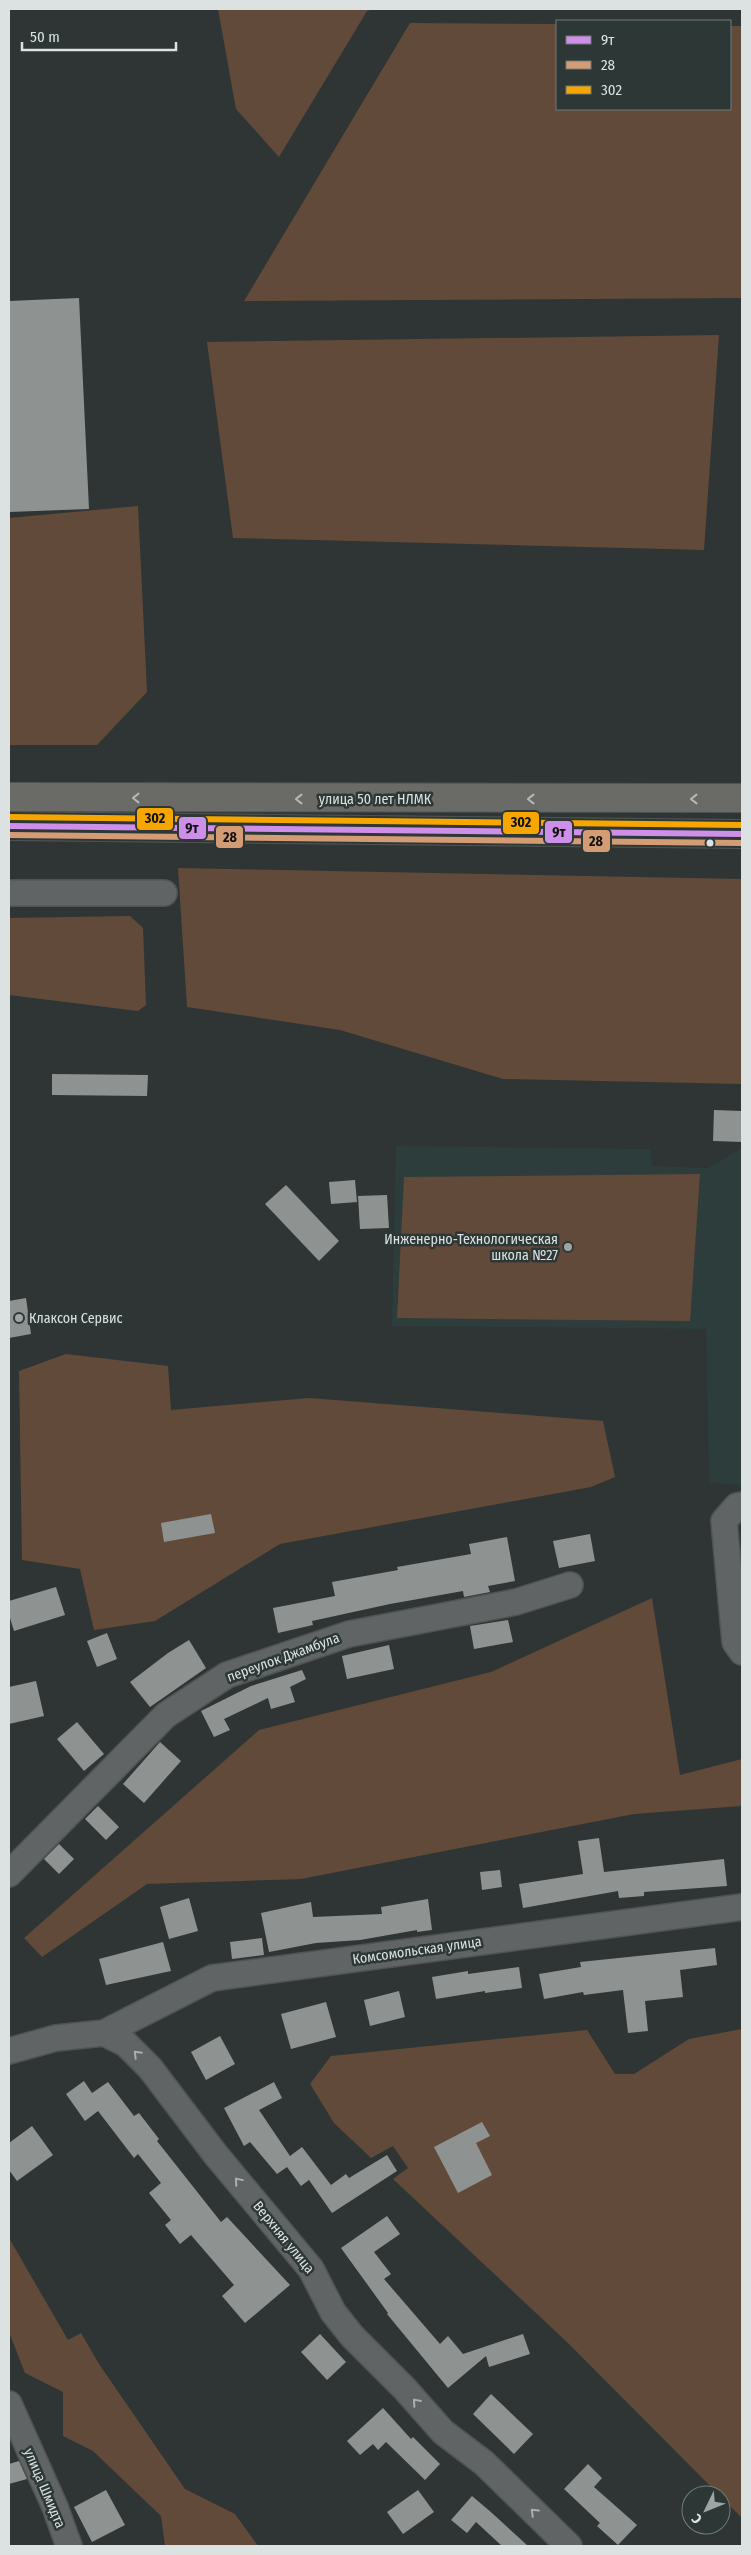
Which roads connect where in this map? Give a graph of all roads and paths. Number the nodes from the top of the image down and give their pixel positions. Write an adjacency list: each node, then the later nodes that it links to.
1 (9, 797): 2 (main road, улица 50 лет НЛМК, one-way to 1)
2 (742, 798)
3 (9, 826): 4 (main road)
4 (742, 834)
5 (9, 893): 6 (street)
6 (164, 893)
7 (742, 1506): 9 (street)
8 (570, 1585): 10 (street, переулок Джамбула)
9 (742, 1652)
10 (9, 1874)
11 (742, 1907): 12 (street, Комсомольская улица)
12 (104, 2033): 13 (street); 16 (street, Верхняя улица, one-way to 12)
13 (9, 2051)
14 (9, 2404): 15 (street, улица Шмидта)
15 (69, 2546)
16 (569, 2546)

